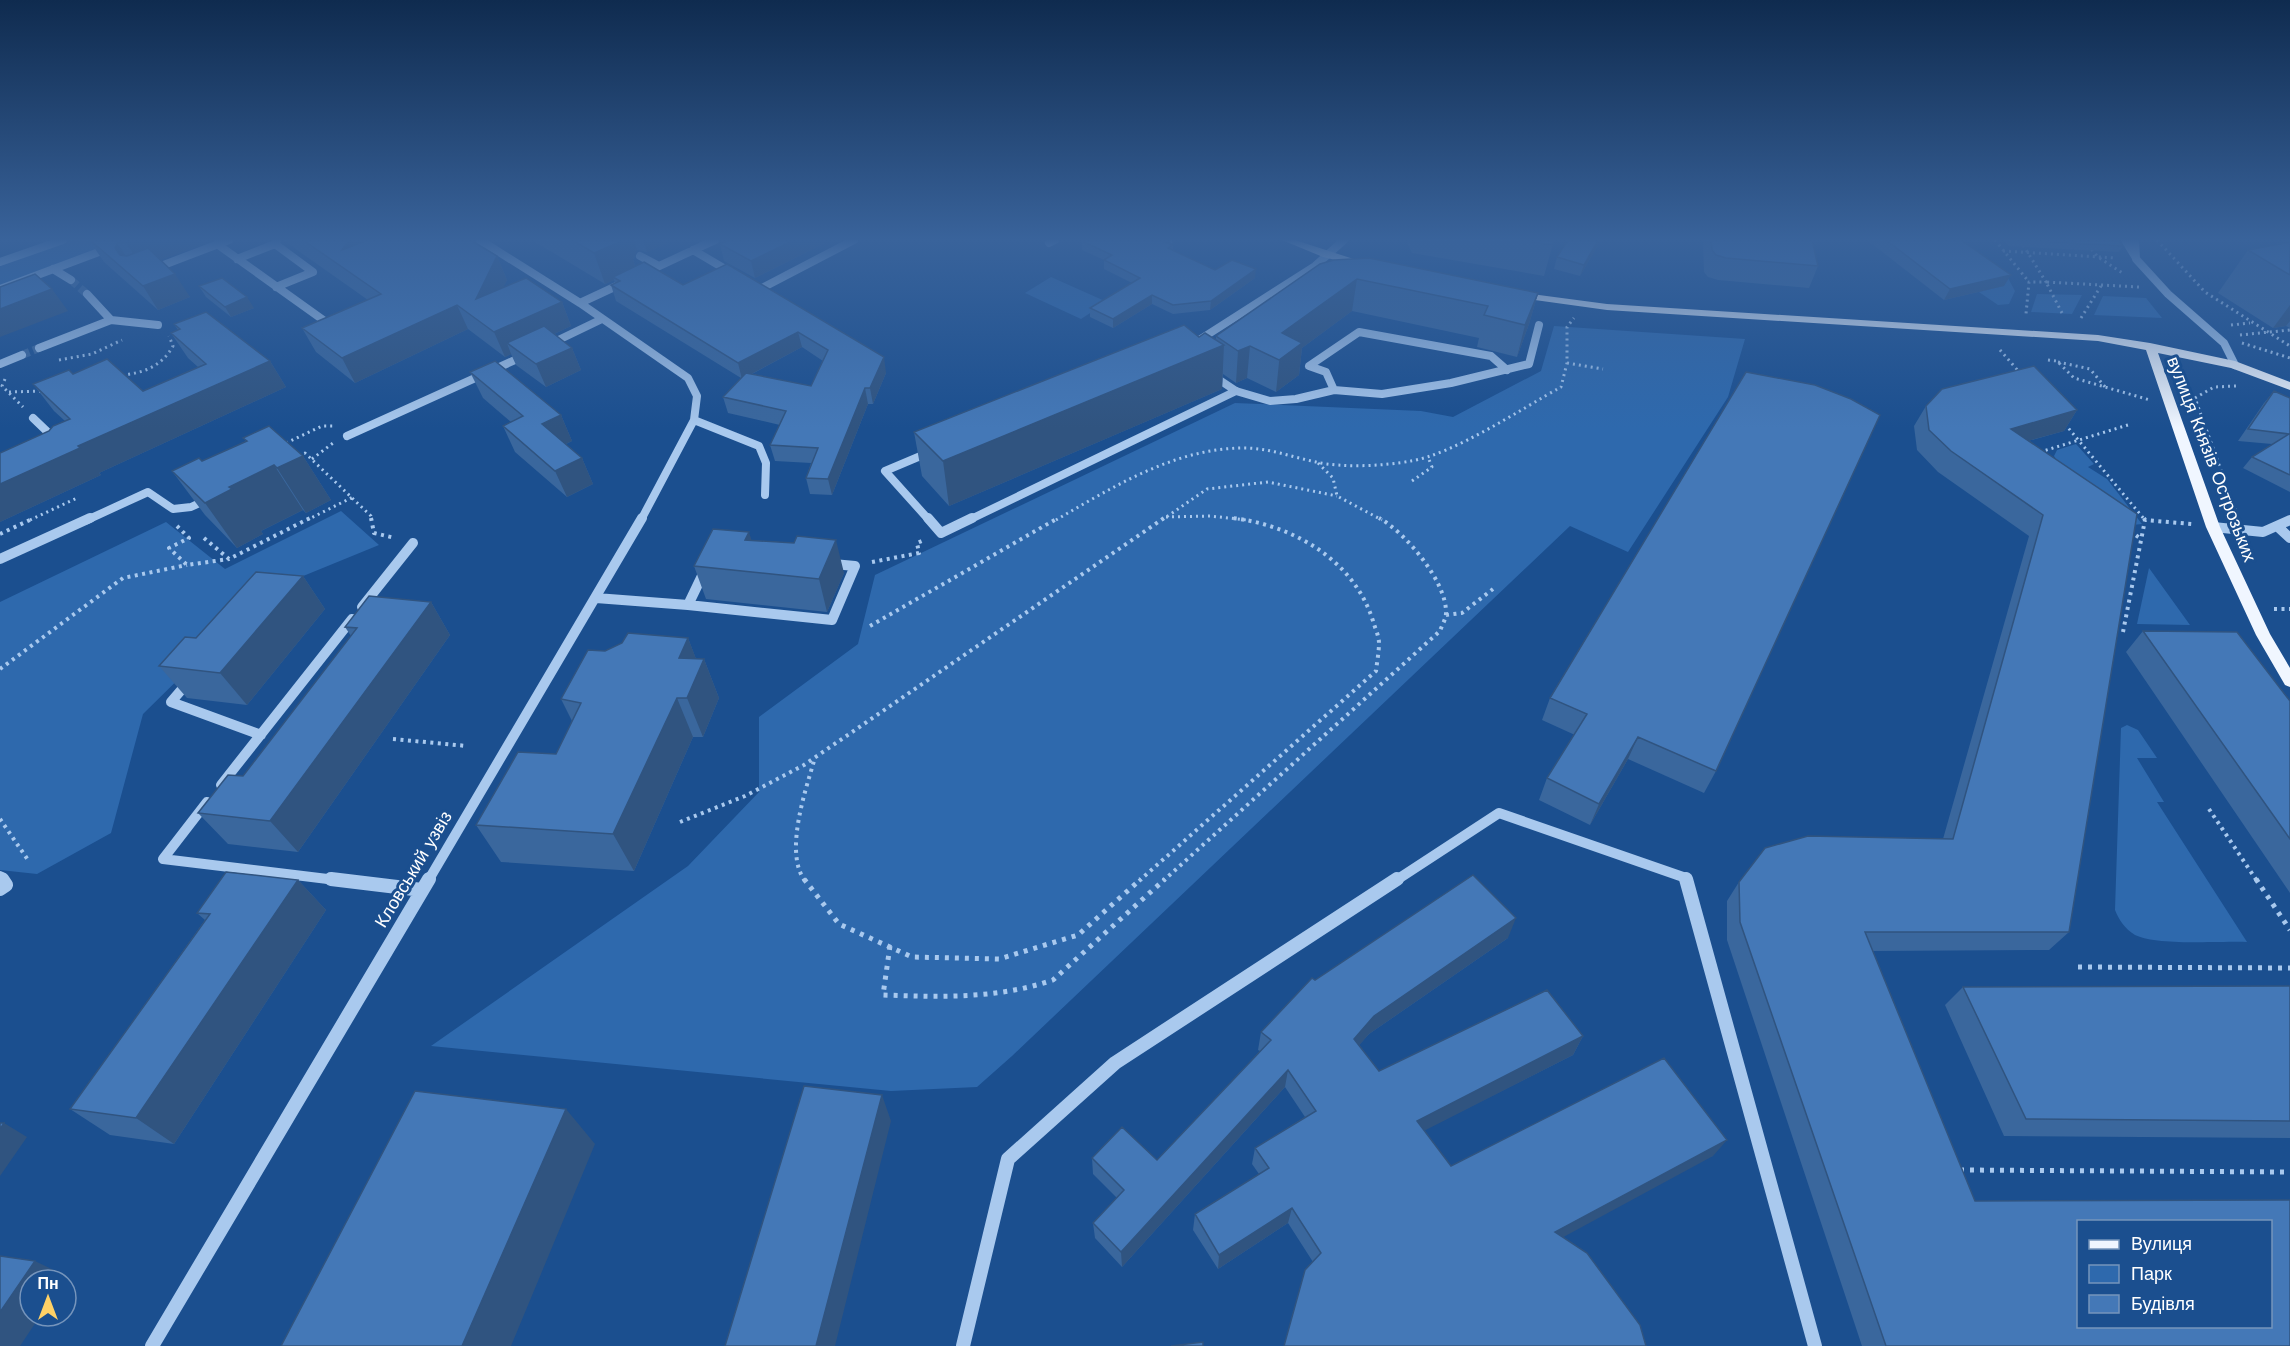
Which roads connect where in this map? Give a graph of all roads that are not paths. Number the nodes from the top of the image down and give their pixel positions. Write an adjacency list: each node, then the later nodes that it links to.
1 (95, 303): 8 (street)
2 (299, 303): 10 (street)
3 (580, 303): 7 (street)
4 (1257, 303): 12 (street)
5 (1575, 303): 13 (main road)
6 (2178, 303): 17 (street)
7 (602, 319): 24 (street, Кловський узвіз); 25 (street)
8 (111, 320): 11 (street); 14 (street)
9 (1539, 325): 19 (street)
10 (333, 327)
11 (160, 329)
12 (1189, 346)
13 (2150, 346): 17 (main road); 32 (main road, вулиця Князів Острозьких)
14 (39, 348)
15 (22, 355): 16 (street)
16 (0, 364)
17 (2235, 365): 20 (main road)
18 (1200, 367): 22 (street)
19 (1507, 370): 21 (street); 21 (street)
20 (2290, 386)
21 (1334, 390): 22 (street)
22 (1236, 391): 27 (street)
23 (30, 414): 26 (street)
24 (694, 420): 28 (street); 36 (street, Кловський узвіз)
25 (347, 436)
26 (61, 445)
27 (939, 449)
28 (765, 495)
29 (215, 496): 35 (street)
30 (2290, 520): 31 (street)
31 (2277, 526): 32 (street); 33 (street)
32 (2213, 527): 39 (main road, вулиця Князів Острозьких)
33 (2290, 537)
34 (413, 543): 40 (street)
35 (0, 560)
36 (596, 598): 37 (street); 43 (street, Кловський узвіз)
37 (688, 605): 37 (street)
38 (194, 675): 40 (street)
39 (2290, 681)
40 (261, 735): 43 (street)
41 (0, 876): 42 (street)
42 (0, 889)
43 (422, 890): 44 (street, Кловський узвіз)
44 (152, 1346)
45 (963, 1346): 46 (street)
46 (1815, 1346)

